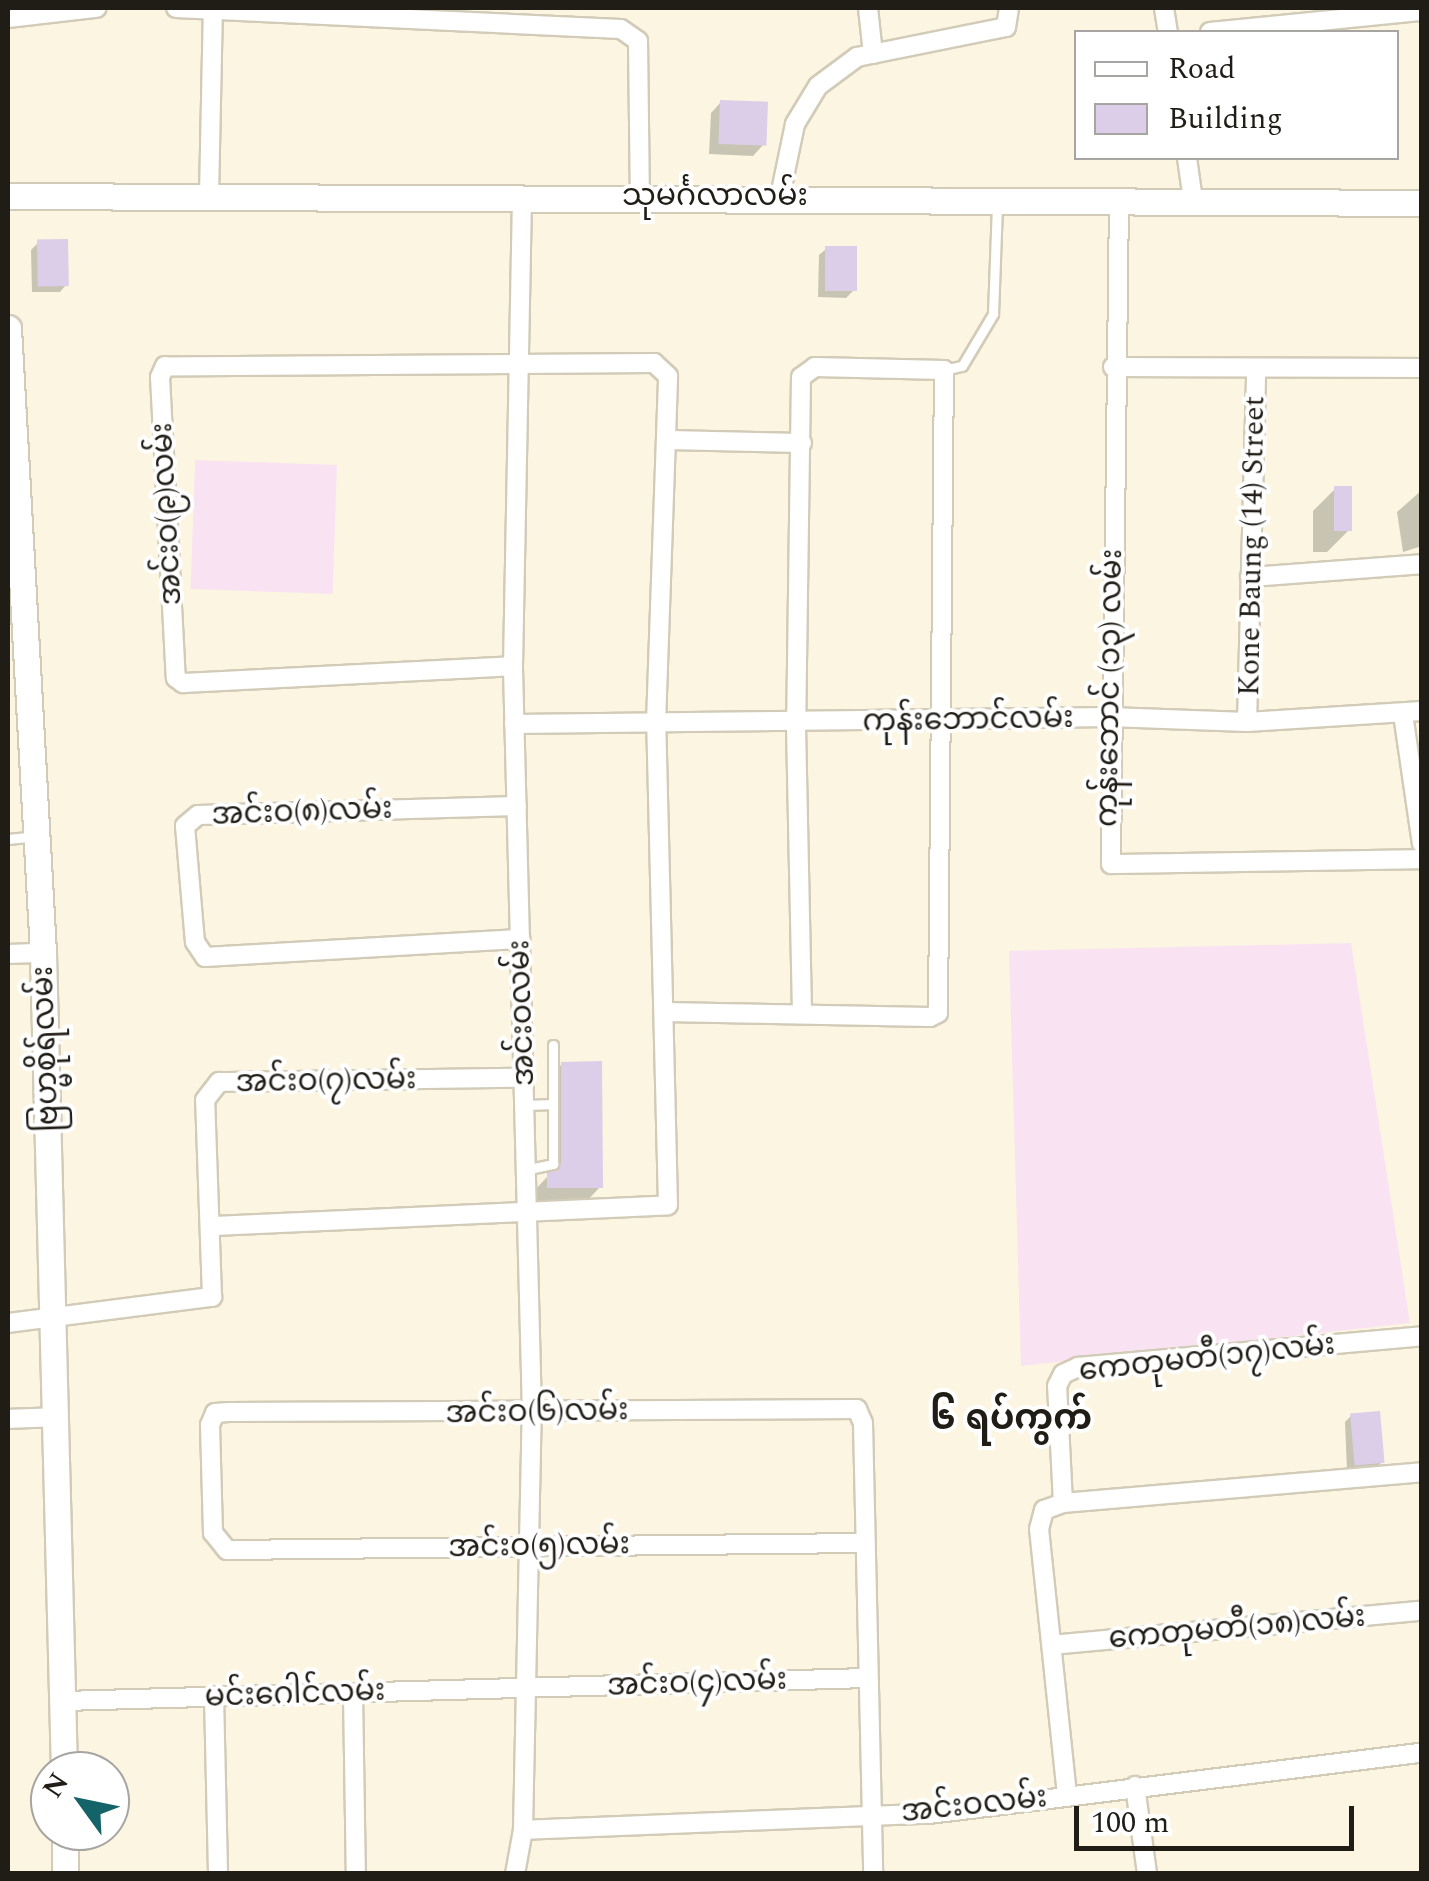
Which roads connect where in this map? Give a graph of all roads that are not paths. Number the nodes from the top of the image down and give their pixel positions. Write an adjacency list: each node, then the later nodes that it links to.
1 (96, 8): 10 (street)
2 (176, 8): 5 (street)
3 (868, 8): 12 (street)
4 (1009, 8): 12 (street)
5 (214, 10): 6 (street); 15 (street)
6 (278, 10): 8 (street)
7 (1422, 11): 11 (street)
8 (413, 15): 9 (street)
9 (548, 17): 17 (street)
10 (8, 18)
11 (1230, 30)
12 (873, 54): 18 (street)
13 (1187, 160): 21 (street)
14 (8, 196): 15 (main road, သုမင်္ဂလာလမ်း)
15 (208, 196): 16 (main road, သုမင်္ဂလာလမ်း)
16 (522, 196): 17 (main road, သုမင်္ဂလာလမ်း); 24 (street, အင်းဝလမ်း)
17 (640, 196): 18 (main road, သုမင်္ဂလာလမ်း)
18 (780, 196): 19 (main road, သုမင်္ဂလာလမ်း)
19 (997, 198): 20 (main road, သုမင်္ဂလာလမ်း); 27 (lane)
20 (1120, 199): 21 (main road, သုမင်္ဂလာလမ်း); 25 (street, ကုန်းဘောင် (၁၃) လမ်း)
21 (1193, 200): 22 (main road, သုမင်္ဂလာလမ်း)
22 (1422, 203)
23 (8, 328): 31 (main road, ဗြဟ္မစိုရ်လမ်း)
24 (520, 362): 29 (street); 34 (street, အင်းဝလမ်း); 34 (street, အင်းဝ(၉)လမ်း)
25 (1113, 367): 28 (street); 36 (street, ကုန်းဘောင် (၁၃) လမ်း)
26 (1422, 368): 28 (street)
27 (944, 370): 30 (street); 37 (street)
28 (1256, 370): 33 (street, Kone Baung (14) Street)
29 (667, 440): 30 (street); 39 (street)
30 (802, 443): 41 (street)
31 (13, 522): 43 (main road, ဗြဟ္မစိုရ်လမ်း)
32 (1422, 564): 33 (street)
33 (1250, 576): 38 (street, Kone Baung (14) Street)
34 (513, 666): 40 (street, အင်းဝလမ်း)
35 (1412, 712): 38 (street, ကုန်းဘောင်လမ်း); 45 (street)
36 (1109, 717): 37 (street, ကုန်းဘောင်လမ်း); 38 (street, ကုန်းဘောင်လမ်း); 46 (street, ကုန်းဘောင် (၁၃) လမ်း)
37 (936, 718): 41 (street, ကုန်းဘောင်လမ်း); 51 (street)
38 (1248, 722)
39 (656, 723): 40 (street, ကုန်းဘောင်လမ်း); 41 (street, ကုန်းဘောင်လမ်း); 50 (street)
40 (514, 724): 42 (street, အင်းဝလမ်း)
41 (796, 726): 51 (street)
42 (516, 806): 47 (street, အင်းဝလမ်း); 47 (street, အင်းဝ(၈)လမ်း)
43 (36, 836): 44 (lane); 49 (main road, ဗြဟ္မစိုရ်လမ်း)
44 (8, 839)
45 (1422, 844)
46 (1422, 858)
47 (520, 939): 53 (street, အင်းဝလမ်း)
48 (8, 954): 49 (street)
49 (43, 954): 59 (main road, ဗြဟ္မစိုရ်လမ်း)
50 (666, 1012): 51 (street); 57 (street)
51 (802, 1014)
52 (553, 1045): 54 (lane)
53 (524, 1078): 55 (street, အင်းဝလမ်း); 58 (street, အင်းဝ(၇)လမ်း)
54 (553, 1104): 55 (lane); 56 (lane)
55 (525, 1105): 56 (street, အင်းဝလမ်း)
56 (529, 1169): 57 (street, အင်းဝလမ်း)
57 (531, 1208): 58 (street); 62 (street, အင်းဝလမ်း)
58 (212, 1226): 59 (street, အင်းဝ(၇)လမ်း)
59 (54, 1315): 60 (street); 63 (main road, ဗြဟ္မစိုရ်လမ်း)
60 (8, 1323)
61 (1422, 1336): 66 (street, ကေတုမတီ(၁၇)လမ်း)
62 (532, 1414): 67 (street, အင်းဝ(၆)လမ်း); 68 (street, အင်းဝ(၆)လမ်း); 69 (street, အင်းဝလမ်း)
63 (57, 1417): 64 (street); 76 (main road, ဗြဟ္မစိုရ်လမ်း)
64 (8, 1419)
65 (1422, 1472): 66 (street)
66 (1063, 1503): 71 (street)
67 (216, 1543): 69 (street, အင်းဝ(၅)လမ်း)
68 (863, 1543): 69 (street, အင်းဝ(၅)လမ်း); 72 (street)
69 (530, 1545): 73 (street, အင်းဝလမ်း)
70 (1422, 1611): 71 (street, ကေတုမတီ(၁၈)လမ်း)
71 (1052, 1646): 80 (street)
72 (867, 1678): 73 (street, အင်းဝ(၄)လမ်း); 81 (street)
73 (526, 1688): 74 (street, မင်းဂေါင်လမ်း); 82 (street, အင်းဝလမ်း)
74 (353, 1692): 75 (street, မင်းဂေါင်လမ်း); 84 (street)
75 (214, 1696): 76 (street, မင်းဂေါင်လမ်း); 83 (street)
76 (64, 1700): 77 (main road, ဗြဟ္မစိုရ်လမ်း)
77 (64, 1751)
78 (1422, 1753): 79 (street, အင်းဝလမ်း)
79 (1135, 1786): 80 (street, အင်းဝလမ်း); 87 (street)
80 (1067, 1795): 81 (street, အင်းဝလမ်း)
81 (871, 1816): 82 (street, အင်းဝလမ်း); 86 (street)
82 (524, 1830): 85 (street, အင်းဝလမ်း)
83 (218, 1874)
84 (356, 1874)
85 (515, 1874)
86 (873, 1874)
87 (1147, 1874)

